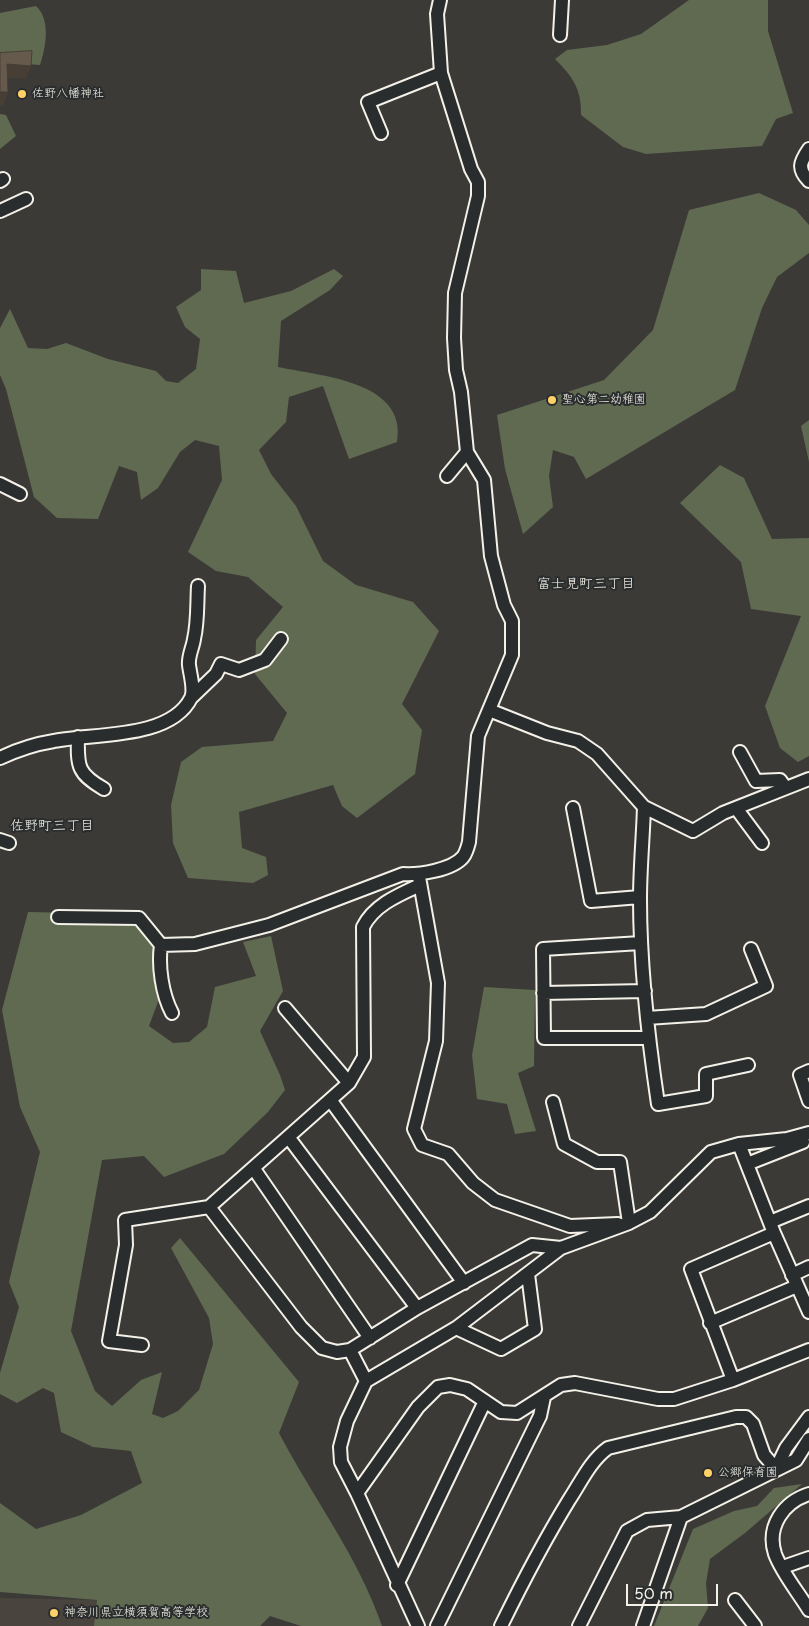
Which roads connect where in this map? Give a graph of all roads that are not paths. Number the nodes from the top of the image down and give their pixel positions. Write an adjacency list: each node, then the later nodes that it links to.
1 (440, 0): 4 (street)
2 (562, 0): 3 (street)
3 (560, 36)
4 (442, 73): 5 (street); 10 (street)
5 (381, 133)
6 (809, 149): 7 (street)
7 (805, 177)
8 (26, 199): 9 (street)
9 (0, 211)
10 (467, 452): 11 (street); 17 (street)
11 (446, 476)
12 (0, 484): 13 (street)
13 (20, 494)
14 (198, 586): 16 (street)
15 (281, 639): 16 (street)
16 (192, 696): 18 (street)
17 (489, 710): 25 (street); 28 (street)
18 (78, 737): 20 (street); 23 (street)
19 (740, 752): 22 (street)
20 (0, 758)
21 (809, 779): 22 (street)
22 (785, 787): 26 (street)
23 (104, 789)
24 (573, 808): 29 (street)
25 (644, 808): 26 (street); 29 (street)
26 (736, 808): 27 (street)
27 (762, 843)
28 (420, 880): 32 (street); 42 (street); 54 (street)
29 (640, 897): 31 (street)
30 (58, 917): 32 (street)
31 (641, 943): 34 (street); 35 (street)
32 (161, 945): 37 (street)
33 (751, 948): 38 (street)
34 (645, 991): 35 (street); 38 (street)
35 (543, 993): 39 (street)
36 (285, 1008): 42 (street)
37 (172, 1013)
38 (647, 1018): 39 (street)
39 (648, 1038): 40 (street)
40 (748, 1065)
41 (809, 1070): 44 (street)
42 (349, 1083): 43 (street)
43 (331, 1101): 47 (street); 60 (street)
44 (809, 1101)
45 (553, 1102): 54 (street)
46 (809, 1133): 49 (street)
47 (289, 1138): 51 (street); 61 (street)
48 (809, 1140): 50 (street)
49 (739, 1144): 50 (street); 54 (street)
50 (747, 1164): 55 (street)
51 (254, 1168): 53 (street); 65 (street)
52 (809, 1206): 55 (street)
53 (210, 1207): 66 (street); 67 (street)
54 (629, 1223): 56 (street)
55 (772, 1228): 59 (street); 63 (street)
56 (561, 1248): 58 (street); 60 (street)
57 (809, 1268): 59 (street)
58 (528, 1274): 64 (street); 64 (street)
59 (794, 1280): 62 (street); 63 (street)
60 (464, 1282): 61 (street)
61 (417, 1308): 65 (street)
62 (809, 1312)
63 (710, 1323): 69 (street)
64 (456, 1328): 70 (street)
65 (370, 1338): 67 (street)
66 (142, 1345)
67 (350, 1350): 70 (street)
68 (809, 1350): 69 (street)
69 (732, 1380): 71 (street)
70 (366, 1381): 76 (street)
71 (544, 1397): 72 (street); 86 (street)
72 (485, 1401): 76 (street); 81 (street)
73 (809, 1417): 75 (street)
74 (809, 1439): 75 (street)
75 (776, 1469): 78 (street); 84 (street)
76 (357, 1493): 81 (street)
77 (809, 1494): 80 (street)
78 (681, 1517): 89 (street); 90 (street)
79 (809, 1558): 80 (street)
80 (783, 1567): 83 (street)
81 (397, 1585): 85 (street)
82 (735, 1600): 91 (street)
83 (809, 1610)
84 (508, 1612): 87 (street); 88 (street)
85 (418, 1626)
86 (437, 1626)
87 (501, 1626)
88 (509, 1626)
89 (580, 1626)
90 (643, 1626)
91 (755, 1626)

